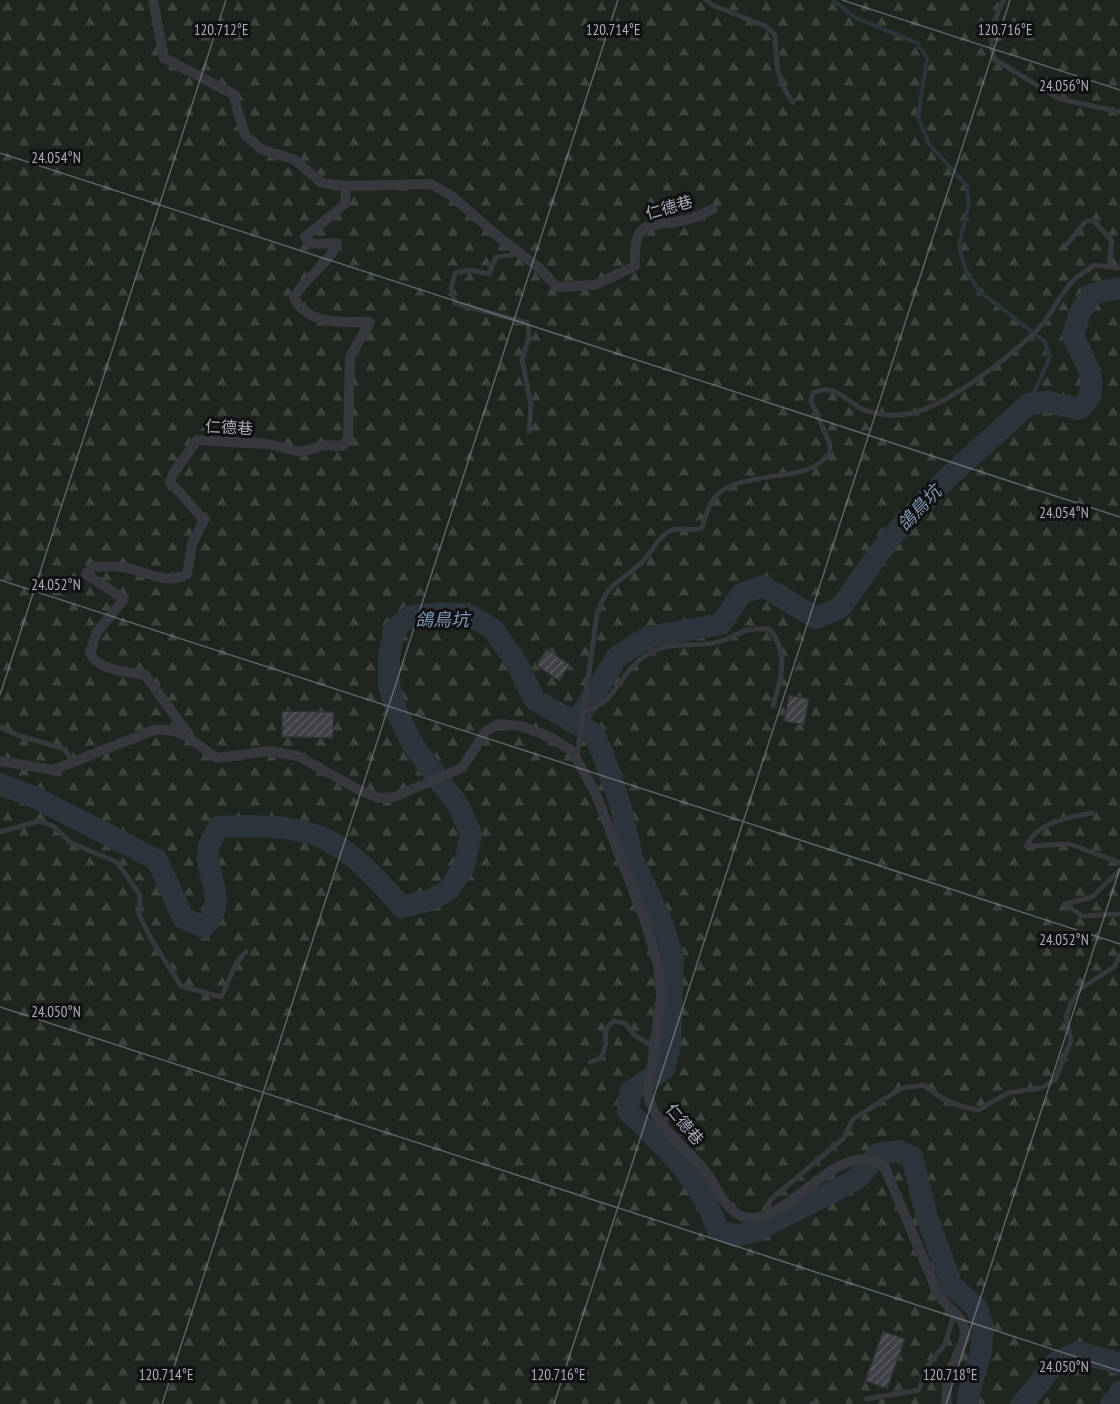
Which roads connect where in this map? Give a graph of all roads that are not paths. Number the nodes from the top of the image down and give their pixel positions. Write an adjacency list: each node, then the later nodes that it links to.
1 (153, 0): 6 (street, 仁德巷)
2 (706, 0): 4 (lane)
3 (1004, 0): 5 (lane)
4 (793, 102)
5 (1120, 112)
6 (346, 186): 9 (street, 仁德巷); 16 (street, 仁德巷)
7 (713, 209): 9 (street, 仁德巷)
8 (1067, 244): 10 (lane)
9 (521, 254): 12 (lane)
10 (1109, 266): 11 (lane); 14 (lane)
11 (1120, 268)
12 (529, 432)
13 (772, 706): 14 (lane)
14 (585, 710): 17 (lane)
15 (0, 727): 19 (lane)
16 (189, 735): 17 (street, 仁德巷); 19 (street, 仁德巷)
17 (578, 753): 27 (street, 仁德巷)
18 (0, 761): 19 (street, 仁德巷)
19 (73, 763)
20 (1092, 813): 22 (lane)
21 (0, 832): 25 (lane)
22 (1120, 863)
23 (1120, 870): 24 (lane)
24 (1120, 914)
25 (246, 952)
26 (1120, 955): 29 (lane)
27 (653, 1046): 28 (lane); 29 (street, 仁德巷)
28 (590, 1062)
29 (767, 1216): 30 (street)
30 (954, 1312): 31 (lane); 32 (street)
31 (867, 1399)
32 (946, 1404)

